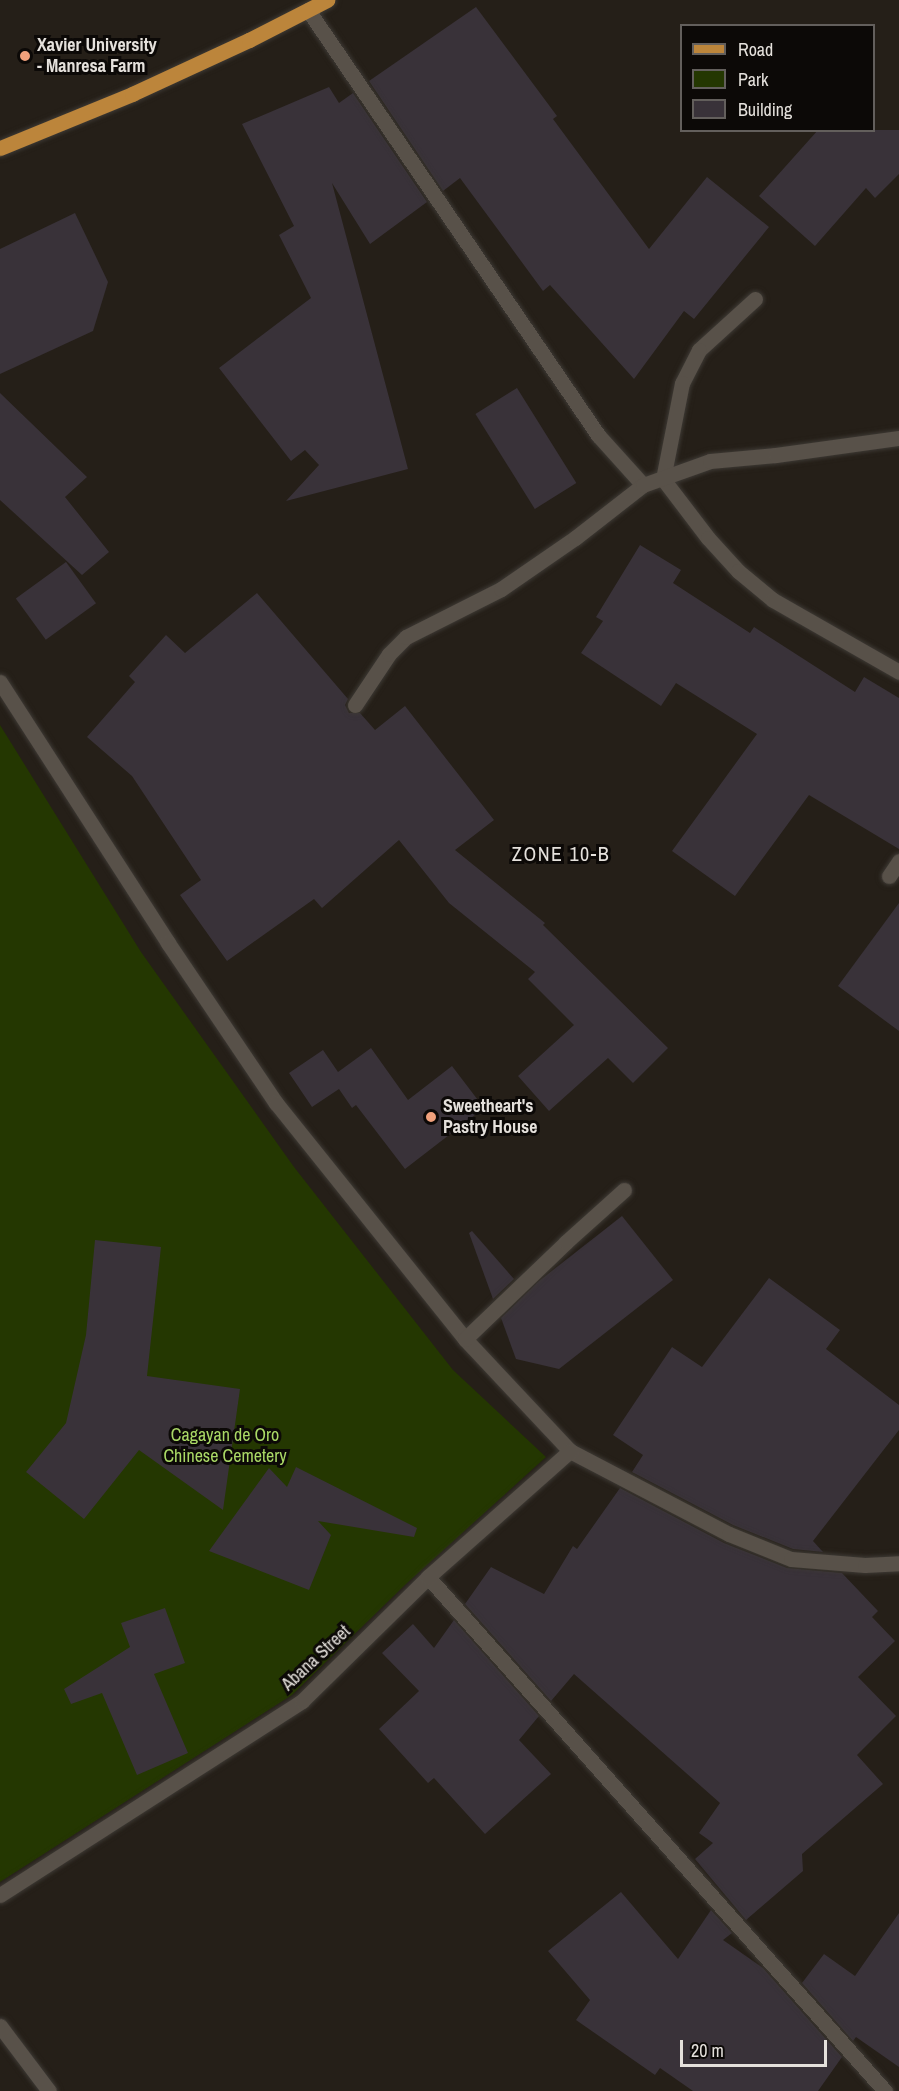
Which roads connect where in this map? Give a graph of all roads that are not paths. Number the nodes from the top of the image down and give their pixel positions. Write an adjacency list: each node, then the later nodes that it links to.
1 (327, 0): 2 (main road)
2 (308, 10): 3 (main road); 7 (street)
3 (0, 148)
4 (755, 299): 6 (street)
5 (899, 438): 6 (street)
6 (663, 479): 7 (street); 8 (street)
7 (643, 485): 10 (street)
8 (899, 672)
9 (0, 682): 14 (street)
10 (355, 705)
11 (899, 861): 12 (street)
12 (889, 876)
13 (624, 1190): 14 (street)
14 (465, 1339): 15 (street)
15 (570, 1451): 16 (street); 17 (street, Abana Street)
16 (899, 1563)
17 (428, 1577): 18 (street, Abana Street); 21 (street)
18 (0, 1895)
19 (0, 2026): 20 (street)
20 (49, 2091)
21 (885, 2091)

